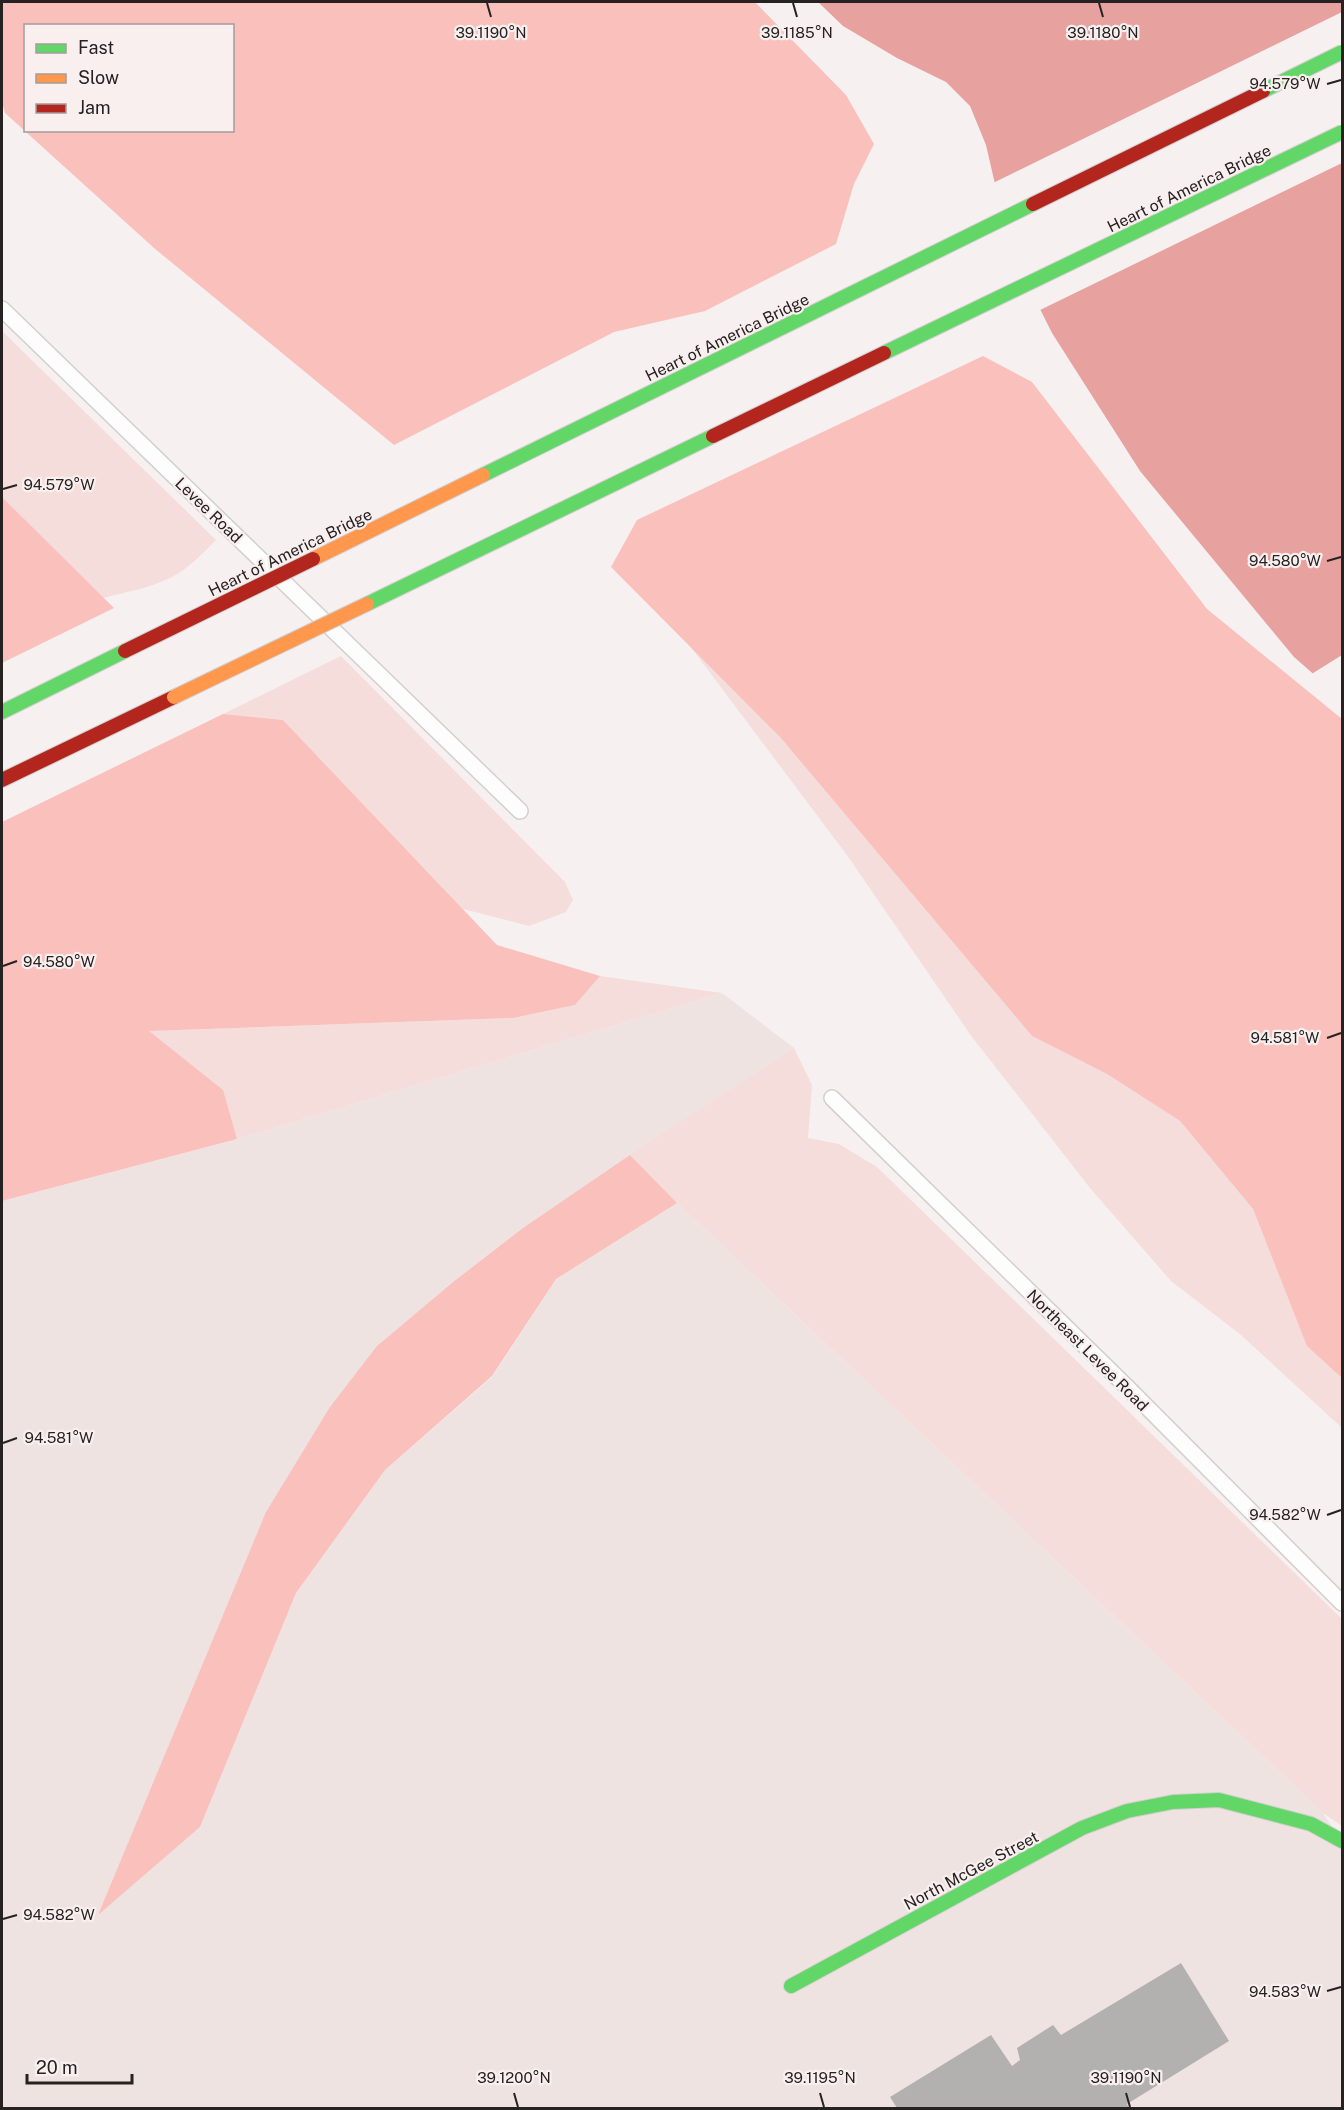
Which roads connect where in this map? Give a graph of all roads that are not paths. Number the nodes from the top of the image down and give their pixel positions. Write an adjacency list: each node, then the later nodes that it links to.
1 (1342, 52): 4 (main road, Heart of America Bridge, bridge)
2 (1342, 132): 5 (main road, Heart of America Bridge, bridge)
3 (2, 309): 6 (lane, Levee Road)
4 (2, 712)
5 (2, 780)
6 (520, 811)
7 (832, 1098): 8 (lane, Northeast Levee Road)
8 (1342, 1603)
9 (1342, 1841): 10 (main road, North McGee Street)
10 (791, 1986)

